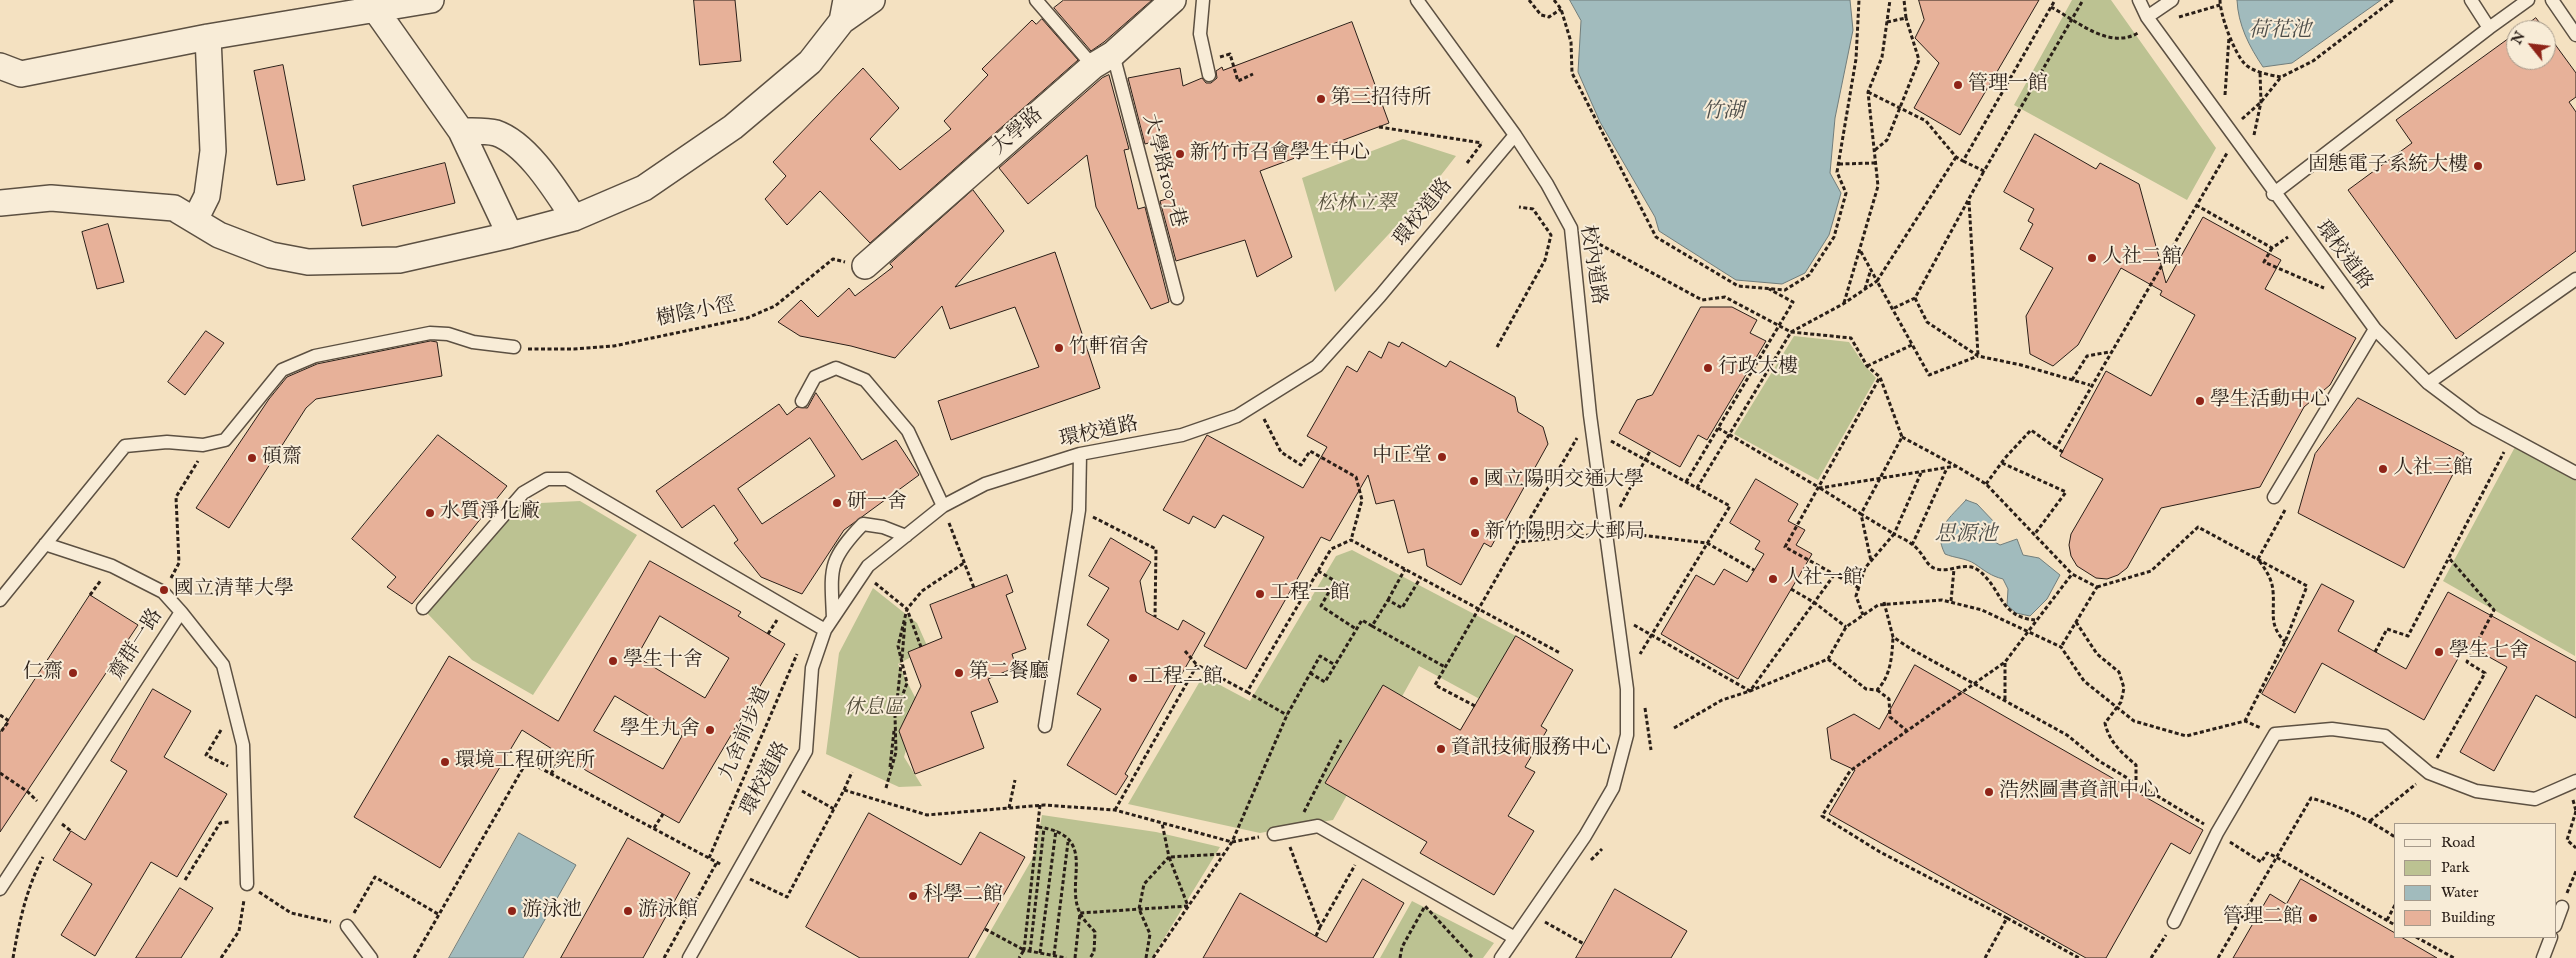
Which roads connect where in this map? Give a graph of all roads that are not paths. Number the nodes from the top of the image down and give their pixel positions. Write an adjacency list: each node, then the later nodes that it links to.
1 (431, 0): 13 (street)
2 (872, 0): 14 (street)
3 (1036, 0): 19 (lane)
4 (1173, 0): 19 (street, 大學路)
5 (1203, 0): 21 (lane)
6 (1418, 0): 23 (lane)
7 (2139, 0): 15 (lane, 環校道路)
8 (2172, 0): 15 (lane)
9 (2471, 0): 16 (lane)
10 (2528, 0): 16 (lane)
11 (2552, 0): 17 (lane)
12 (332, 8): 13 (street); 18 (street)
13 (375, 9): 22 (street)
14 (844, 10): 26 (street)
15 (2149, 21): 24 (lane, 環校道路)
16 (2489, 28): 24 (lane)
17 (2576, 35)
18 (208, 38): 20 (street); 27 (street)
19 (1103, 60): 29 (street, 大學路); 31 (lane, 大學路1007巷)
20 (0, 66)
21 (1209, 75)
22 (461, 131): 26 (street); 28 (street)
23 (1515, 134): 36 (lane, 環校道路); 56 (lane, 校內道路)
24 (2274, 194): 32 (lane, 環校道路)
25 (0, 203): 27 (street)
26 (574, 218): 28 (street)
27 (194, 220): 28 (street)
28 (510, 235)
29 (865, 266)
30 (2576, 279): 34 (lane)
31 (1177, 298)
32 (2375, 329): 34 (lane, 環校道路); 38 (lane)
33 (514, 347): 41 (lane)
34 (2428, 383): 37 (lane, 環校道路)
35 (802, 401): 39 (lane)
36 (1080, 454): 39 (lane, 環校道路); 47 (lane)
37 (2576, 473)
38 (2274, 497)
39 (943, 506): 40 (lane, 環校道路)
40 (906, 536): 45 (lane, 環校道路); 45 (lane)
41 (44, 544): 42 (lane); 44 (lane, 齋群一路)
42 (0, 600)
43 (423, 608): 46 (lane)
44 (181, 612): 50 (lane); 51 (lane, 齋群一路)
45 (833, 618): 46 (lane, 環校道路)
46 (825, 630): 59 (lane, 環校道路)
47 (1045, 726)
48 (2576, 781): 53 (lane)
49 (1285, 832): 56 (lane)
50 (247, 884)
51 (0, 889)
52 (2564, 902): 54 (lane)
53 (2174, 922)
54 (2556, 923)
55 (347, 926): 58 (lane)
56 (1515, 938): 60 (lane, 校內道路)
57 (2551, 938): 61 (lane)
58 (371, 958)
59 (689, 958)
60 (1501, 958)
61 (2543, 958)

